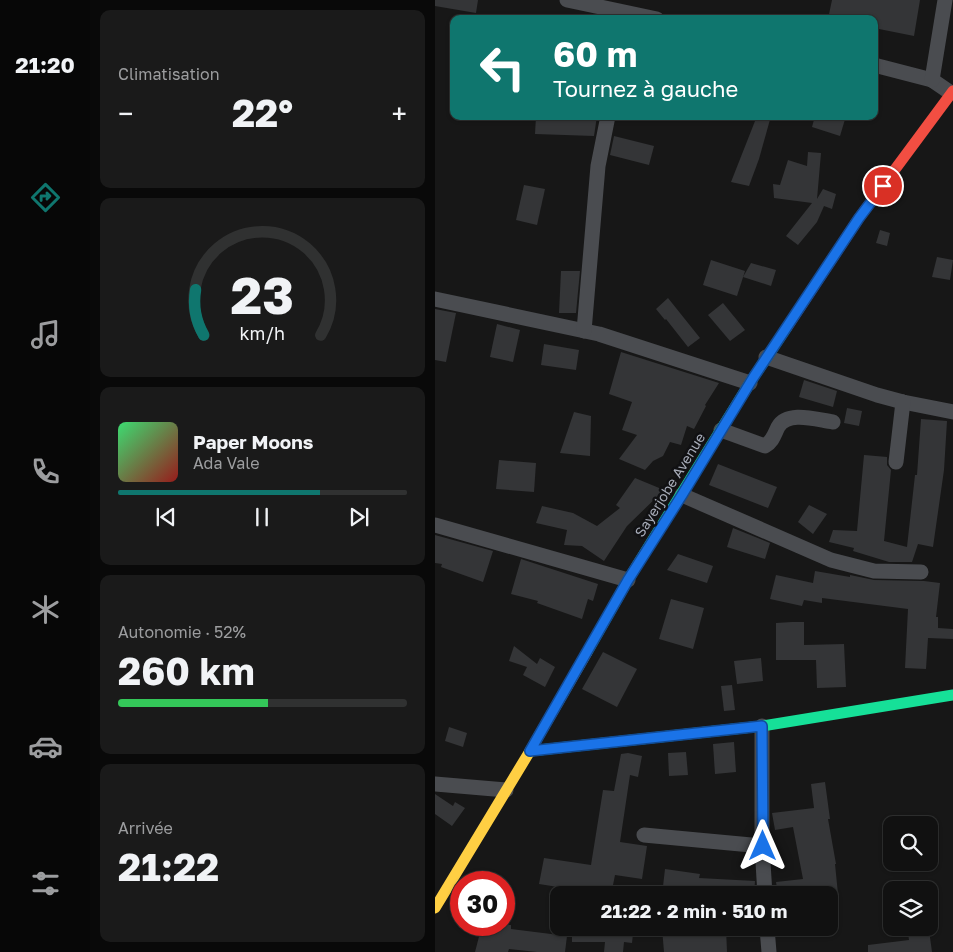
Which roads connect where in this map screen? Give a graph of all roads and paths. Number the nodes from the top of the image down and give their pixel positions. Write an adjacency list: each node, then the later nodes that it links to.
1 (569, 0): 3 (street)
2 (945, 0): 5 (street)
3 (625, 15)
4 (878, 66): 5 (street)
5 (932, 80): 6 (street)
6 (952, 92): 10 (main road, Sayerjobe Avenue)
7 (607, 120): 9 (street)
8 (435, 299): 9 (street)
9 (584, 331): 11 (street)
10 (766, 357): 11 (main road, Sayerjobe Avenue); 12 (street)
11 (750, 383): 15 (main road, Sayerjobe Avenue)
12 (903, 402): 13 (street); 16 (street)
13 (953, 412)
14 (833, 422): 15 (street)
15 (721, 430): 17 (main road, Sayerjobe Avenue)
16 (895, 462)
17 (682, 495): 19 (street); 20 (main road, Sayerjobe Avenue)
18 (435, 525): 20 (street)
19 (921, 572)
20 (628, 580): 23 (main road, Sayerjobe Avenue)
21 (953, 695): 22 (main road)
22 (762, 726): 23 (main road); 27 (street)
23 (530, 751): 25 (main road, Sayerjobe Avenue)
24 (435, 784): 25 (street)
25 (506, 790): 29 (main road, Sayerjobe Avenue)
26 (644, 835): 27 (street)
27 (763, 846): 28 (street)
28 (765, 886)
29 (439, 895): 30 (main road, Sayerjobe Avenue)
30 (435, 908)
31 (768, 936): 32 (street)
32 (769, 952)

